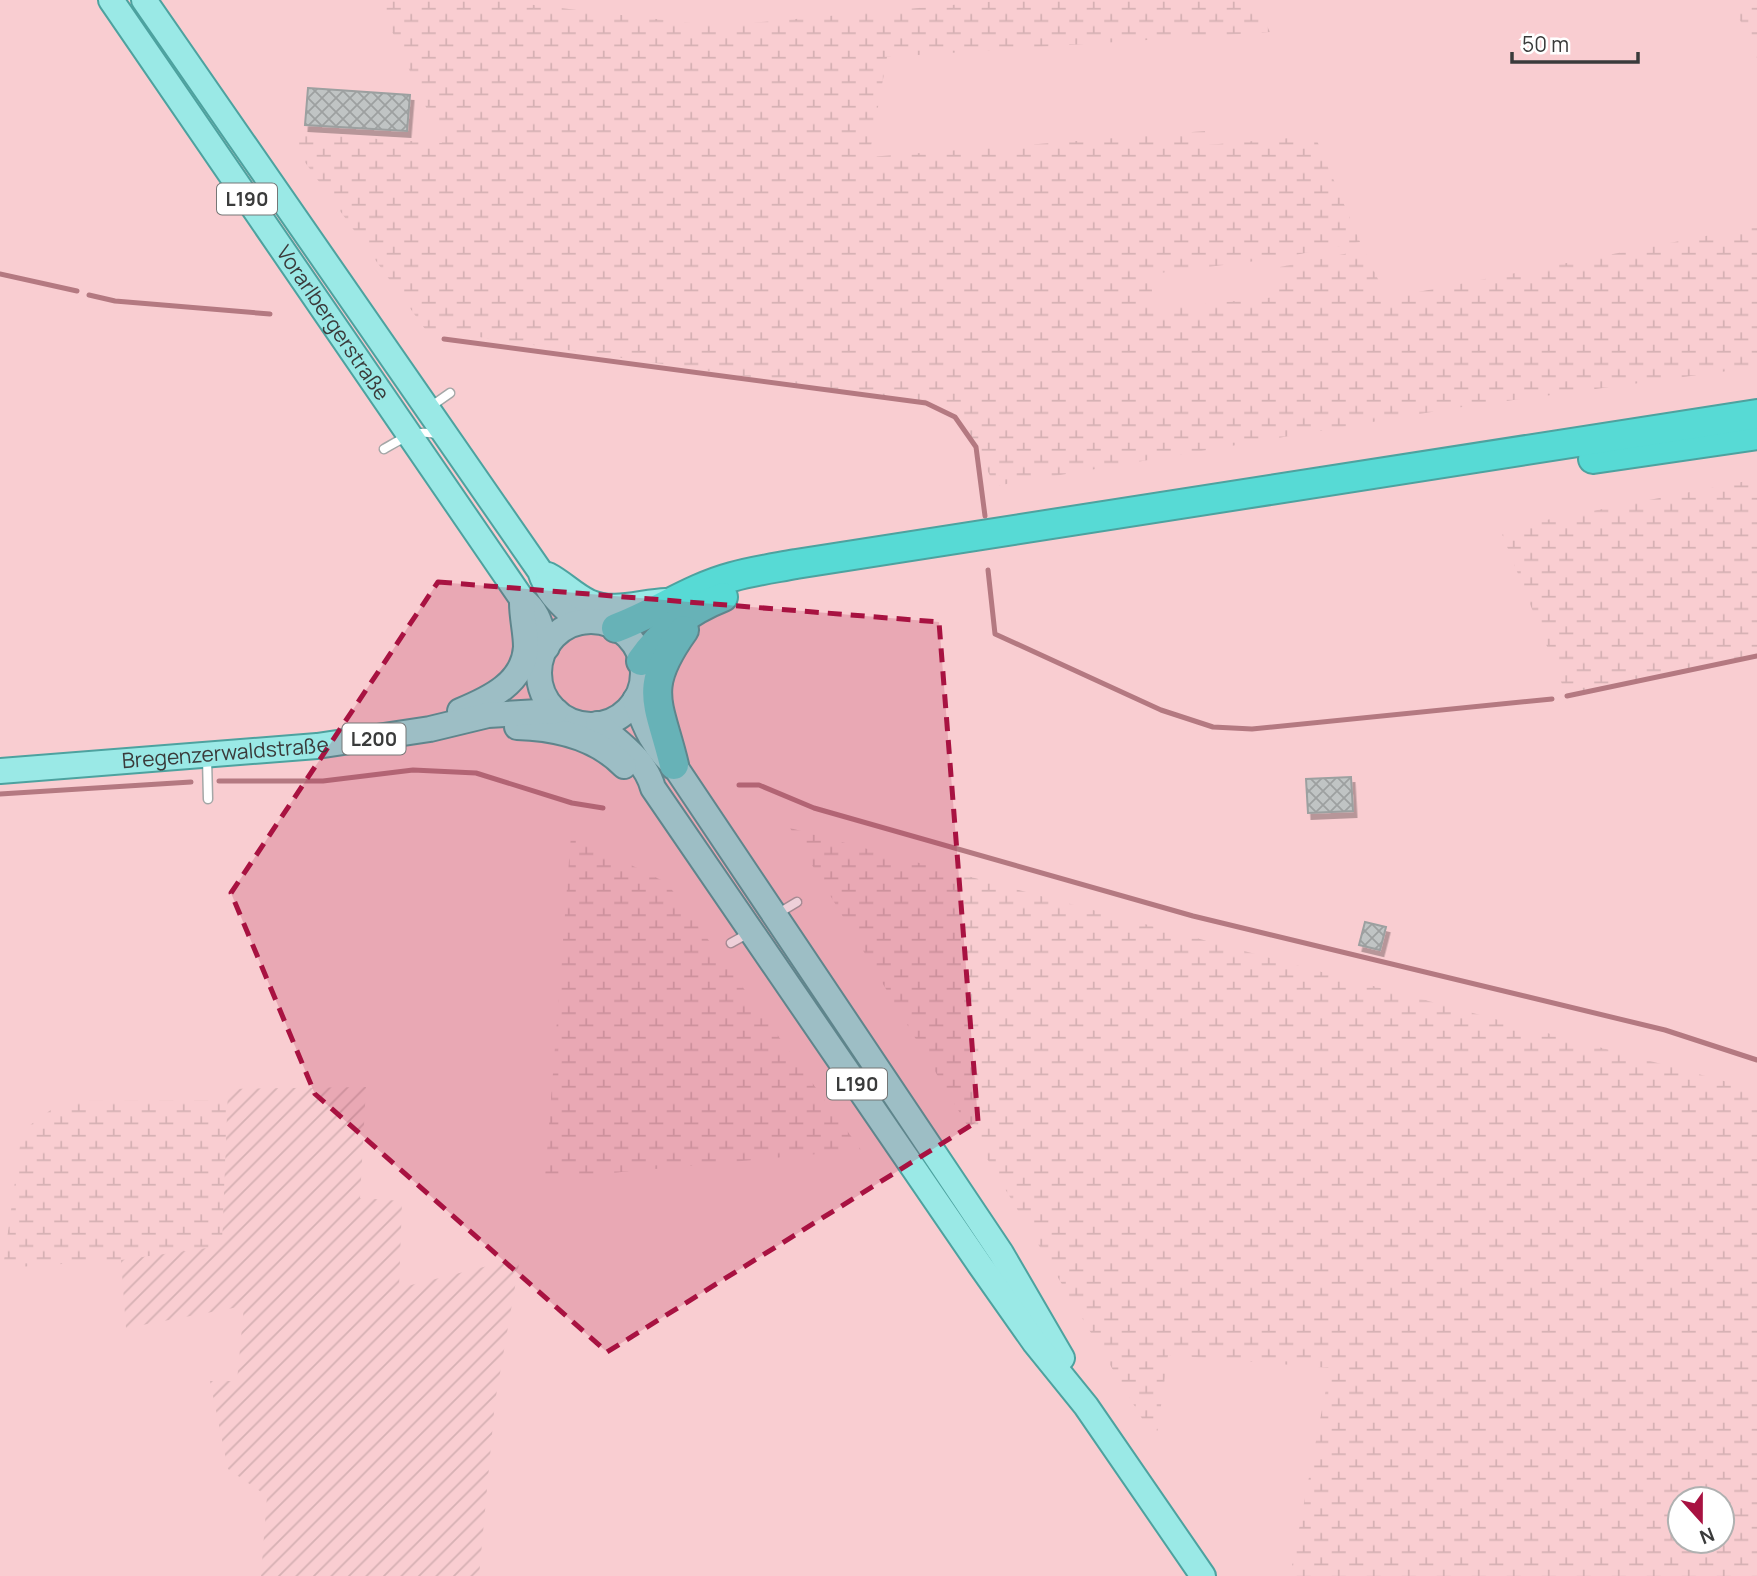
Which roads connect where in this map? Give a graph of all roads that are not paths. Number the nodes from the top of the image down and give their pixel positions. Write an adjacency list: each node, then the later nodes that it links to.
1 (111, 0): 6 (main road, Vorarlbergerstraße / L190)
2 (144, 0): 4 (main road, Vorarlbergerstraße / L190)
3 (450, 393): 4 (lane)
4 (427, 408): 8 (main road, Vorarlbergerstraße / L190)
5 (1757, 414): 12 (highway)
6 (408, 435): 8 (lane); 9 (lane); 11 (main road, Vorarlbergerstraße / L190)
7 (1757, 435): 13 (highway)
8 (448, 439): 10 (main road, Vorarlbergerstraße / L190)
9 (384, 449)
10 (540, 571): 12 (main road); 14 (main road, Vorarlbergerstraße / L190)
11 (522, 599): 16 (main road, Vorarlbergerstraße / L190); 23 (main road)
12 (673, 600): 15 (highway)
13 (714, 601): 17 (highway); 25 (highway)
14 (580, 622): 15 (main road); 16 (main road)
15 (616, 628): 17 (main road)
16 (547, 648): 18 (main road)
17 (641, 661): 19 (main road)
18 (539, 671): 20 (main road); 21 (main road, Bregenzerwaldstraße / L200)
19 (635, 700): 22 (main road); 25 (main road, L190)
20 (555, 711): 21 (main road, Bregenzerwaldstraße / L200); 22 (main road, L190)
21 (488, 715): 23 (main road, Bregenzerwaldstraße / L200)
22 (598, 724): 27 (main road, L190)
23 (430, 729): 24 (main road, Bregenzerwaldstraße / L200); 27 (main road)
24 (207, 755): 26 (main road, Bregenzerwaldstraße / L200); 28 (lane)
25 (674, 765): 31 (main road, L190)
26 (0, 771)
27 (653, 788): 29 (main road, L190)
28 (208, 799)
29 (708, 868): 31 (main road, L190); 32 (main road, L190)
30 (797, 902): 31 (lane)
31 (774, 915): 32 (main road, L190)
32 (1086, 1406): 33 (main road, L190)
33 (1203, 1576)

